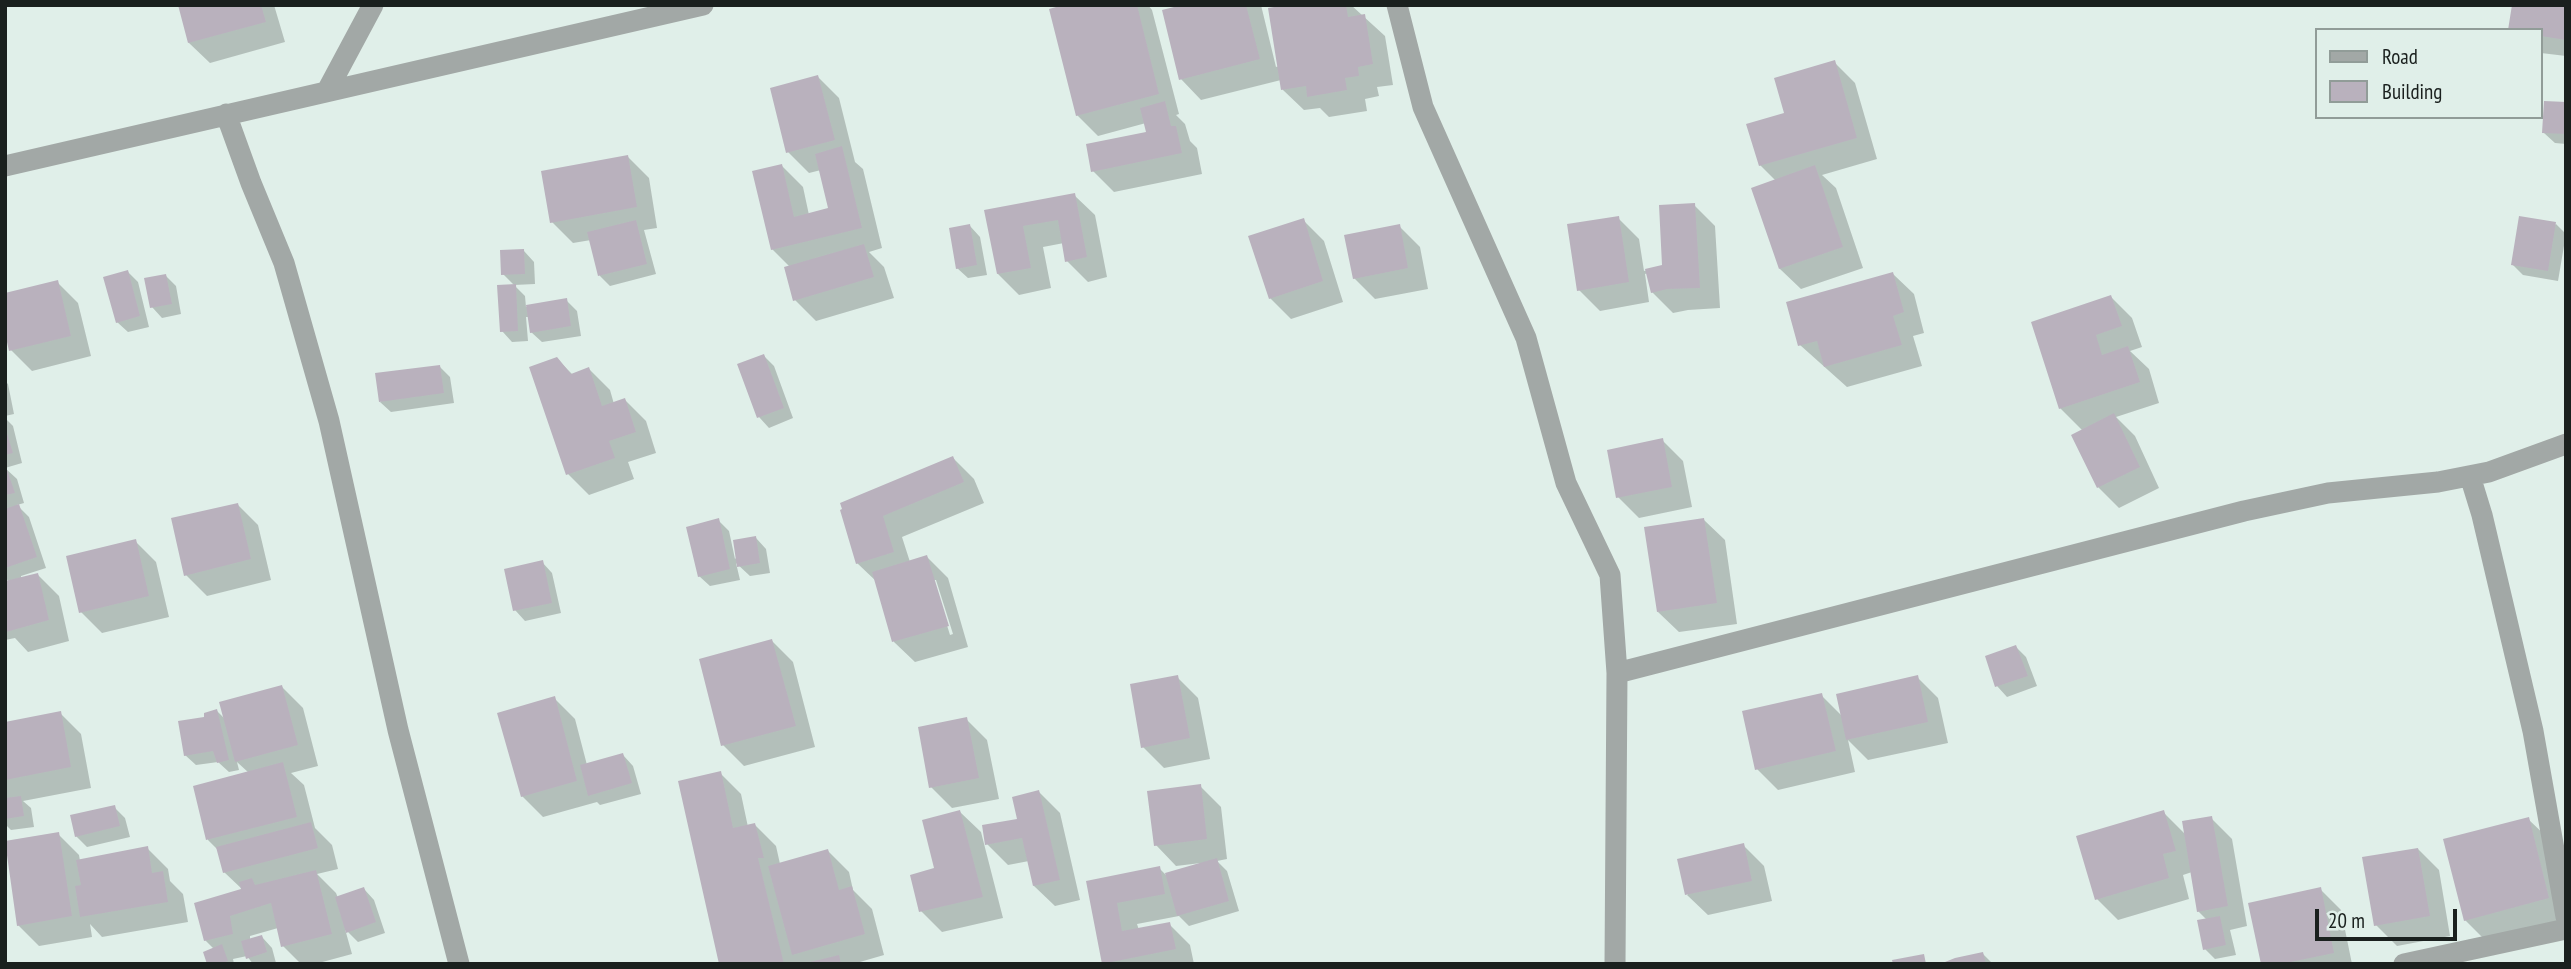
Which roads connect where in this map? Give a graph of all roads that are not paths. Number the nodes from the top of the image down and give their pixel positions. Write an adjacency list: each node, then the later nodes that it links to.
1 (373, 5): 4 (street)
2 (703, 5): 4 (street)
3 (1397, 5): 9 (street)
4 (327, 91): 5 (street)
5 (226, 114): 6 (street); 12 (street)
6 (5, 166)
7 (2566, 444): 8 (street)
8 (2470, 475): 9 (street); 10 (street)
9 (1616, 673): 13 (street)
10 (2566, 917)
11 (2566, 929): 14 (street)
12 (459, 964)
13 (1615, 964)
14 (2404, 964)

